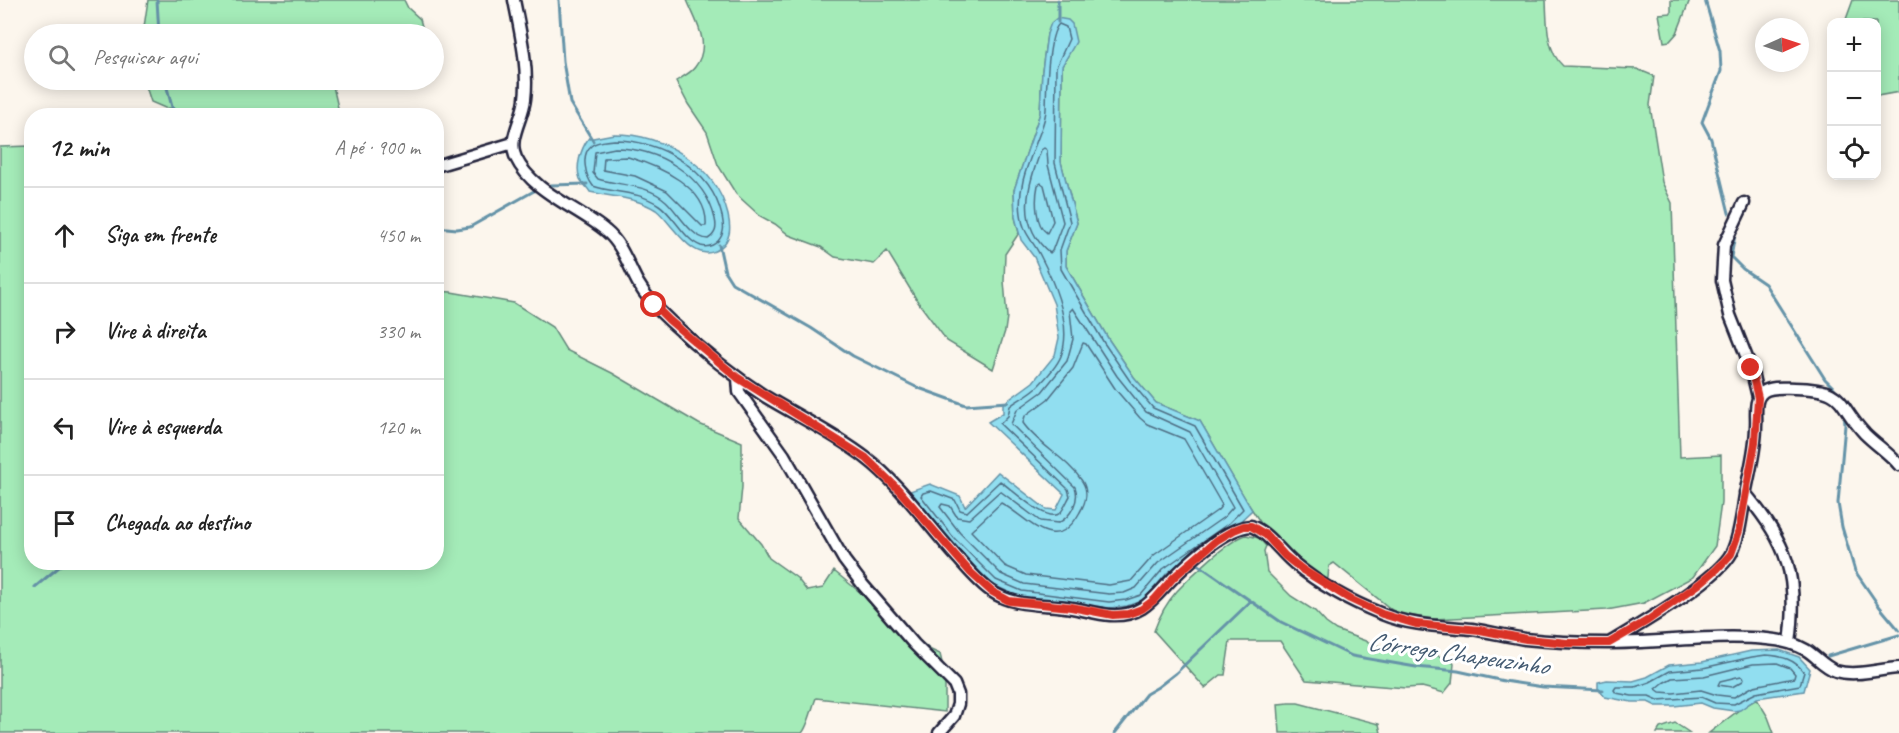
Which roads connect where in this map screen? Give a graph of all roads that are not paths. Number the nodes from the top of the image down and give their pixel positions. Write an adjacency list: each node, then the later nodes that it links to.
1 (514, 0): 2 (street)
2 (513, 143): 3 (street); 5 (street)
3 (444, 164)
4 (1744, 203): 6 (street)
5 (738, 378): 9 (street); 12 (street)
6 (1758, 398): 7 (street); 8 (street)
7 (1899, 465)
8 (1745, 493): 9 (street); 10 (street)
9 (1609, 643): 10 (street)
10 (1791, 643): 11 (street)
11 (1899, 668)
12 (939, 733)

